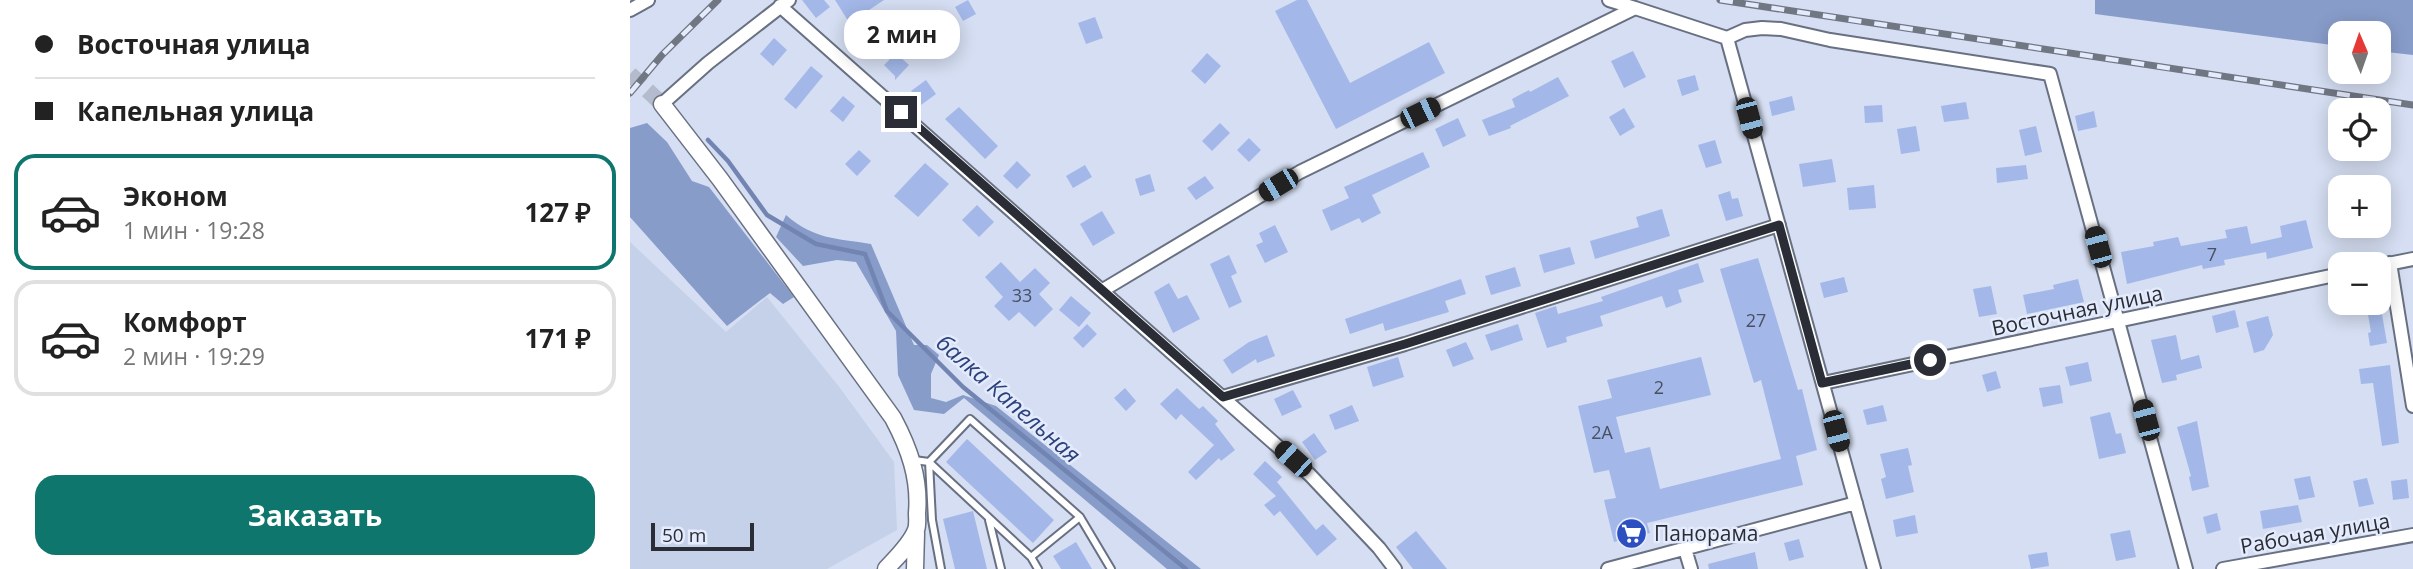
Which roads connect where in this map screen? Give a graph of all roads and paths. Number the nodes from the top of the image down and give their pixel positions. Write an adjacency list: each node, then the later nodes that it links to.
1 (648, 0): 5 (street)
2 (1609, 0): 4 (street)
3 (785, 3): 7 (street); 12 (street)
4 (1635, 8): 6 (street); 12 (street)
5 (630, 10)
6 (1727, 38): 8 (street); 14 (street)
7 (662, 104): 18 (street)
8 (1779, 225): 15 (street); 16 (street)
9 (2413, 259): 10 (street)
10 (2391, 264)
11 (2328, 277): 14 (street, Восточная улица)
12 (1103, 290): 16 (street)
13 (2391, 299): 17 (street)
14 (2118, 321): 15 (street, Восточная улица); 37 (street)
15 (1822, 383): 20 (street)
16 (1223, 397): 33 (street)
17 (2413, 405)
18 (912, 459): 19 (lane); 23 (street)
19 (929, 462): 21 (lane); 22 (lane); 29 (lane)
20 (1856, 503): 25 (street); 36 (street)
21 (1080, 517): 26 (lane); 32 (lane)
22 (988, 519): 26 (lane); 30 (lane)
23 (916, 530): 27 (street); 28 (street)
24 (2413, 535): 38 (street, Рабочая улица)
25 (1685, 548): 34 (street); 35 (street)
26 (1031, 557): 31 (lane)
27 (886, 569)
28 (915, 569)
29 (941, 569)
30 (1001, 569)
31 (1038, 569)
32 (1111, 569)
33 (1395, 569)
34 (1608, 569)
35 (1691, 569)
36 (1874, 569)
37 (2186, 569)
38 (2224, 569)

